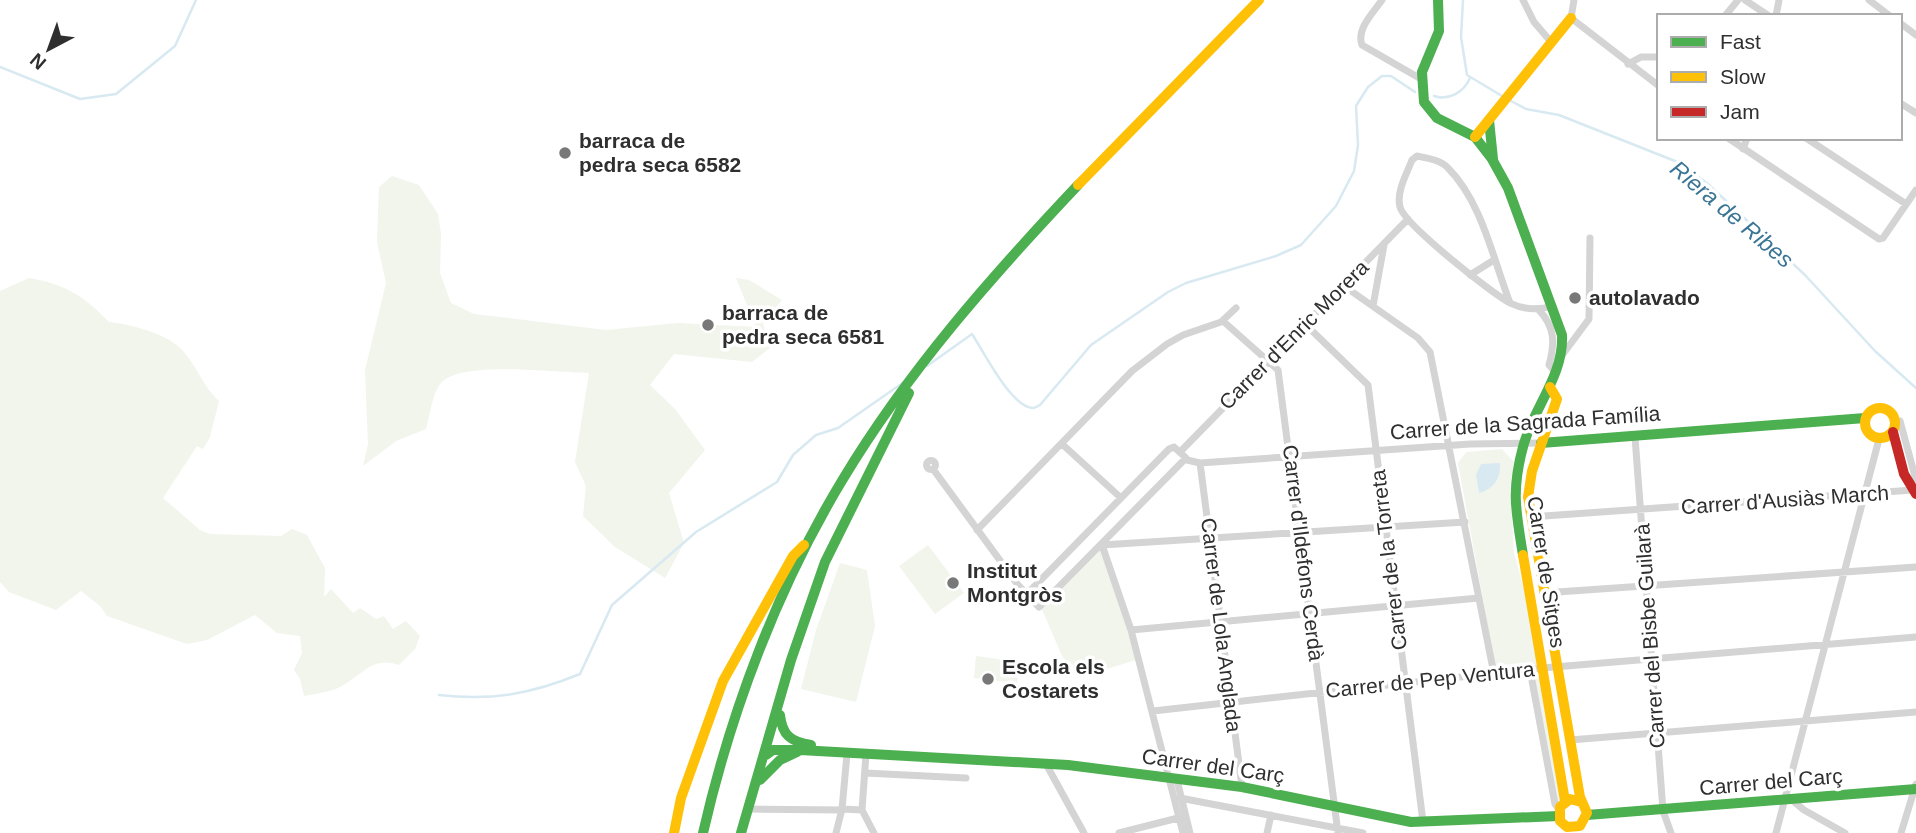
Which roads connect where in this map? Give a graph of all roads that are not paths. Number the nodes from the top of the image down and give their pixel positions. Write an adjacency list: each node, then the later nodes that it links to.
1 (1259, 0): 44 (street)
2 (1382, 0): 16 (street)
3 (1438, 0): 16 (street)
4 (1523, 0): 13 (street)
5 (1574, 0): 12 (street)
6 (1738, 0): 9 (street)
7 (1745, 0): 10 (street)
8 (1869, 0): 11 (street)
9 (1726, 14)
10 (1766, 14)
11 (1888, 14)
12 (1571, 18): 13 (street); 15 (street)
13 (1552, 43): 18 (street)
14 (1657, 57): 15 (street)
15 (1628, 64): 17 (street)
16 (1421, 79): 19 (street)
17 (1657, 85)
18 (1489, 120): 19 (street); 20 (street); 25 (street)
19 (1457, 126): 20 (street)
20 (1475, 137): 25 (street)
21 (1731, 140): 24 (street)
22 (1745, 140): 24 (street)
23 (1809, 140): 27 (street)
24 (1743, 149): 27 (street)
25 (1493, 161): 36 (street)
26 (1916, 190): 27 (street)
27 (1906, 204)
28 (1408, 219): 30 (street, Carrer d'Enric Morera); 31 (street); 32 (street)
29 (1590, 238): 41 (street)
30 (1384, 244): 33 (street, Carrer d'Enric Morera); 35 (street)
31 (1494, 260): 32 (street); 34 (street)
32 (1470, 275): 34 (street)
33 (1344, 286): 35 (street); 40 (street, Carrer d'Enric Morera)
34 (1510, 303): 38 (street)
35 (1373, 306): 54 (street)
36 (1553, 306): 38 (street); 41 (street)
37 (1236, 308): 39 (street)
38 (1539, 310): 43 (street)
39 (1223, 321): 42 (street); 52 (street)
40 (1305, 324): 42 (street, Carrer d'Enric Morera); 56 (street, Carrer de la Torreta)
41 (1563, 355): 43 (street, Carrer de Sitges)
42 (1267, 362): 55 (street, Carrer d'Enric Morera); 57 (street, Carrer d'Ildefons Cerdà)
43 (1556, 373): 45 (street, Carrer de Sitges)
44 (914, 377): 71 (street); 91 (street)
45 (1550, 387): 51 (street); 53 (street, Carrer de Sitges)
46 (1865, 418): 48 (street); 49 (street, Carrer de la Sagrada Família); 50 (street)
47 (1900, 421): 61 (street)
48 (1893, 432): 50 (street); 61 (street)
49 (1635, 437): 51 (street, Carrer de la Sagrada Família); 64 (street, Carrer del Bisbe Guilarà)
50 (1879, 439): 62 (street)
51 (1541, 443): 53 (street, Carrer de la Sagrada Família); 65 (street)
52 (1062, 444): 63 (street); 68 (street)
53 (1523, 445): 54 (street, Carrer de la Sagrada Família); 87 (street, Carrer de Sitges)
54 (1449, 446): 56 (street, Carrer de la Sagrada Família); 66 (street)
55 (1180, 452): 58 (street); 63 (street, Carrer d'Enric Morera)
56 (1377, 452): 57 (street, Carrer de la Sagrada Família); 67 (street, Carrer de la Torreta)
57 (1291, 457): 59 (street, Carrer de la Sagrada Família); 69 (street, Carrer d'Ildefons Cerdà)
58 (1187, 460): 59 (street, Carrer de la Sagrada Família); 72 (street)
59 (1200, 463): 70 (street, Carrer de Lola Anglada)
60 (933, 470): 68 (street)
61 (1915, 488): 62 (street, Carrer d'Ausiàs March)
62 (1865, 495): 64 (street, Carrer d'Ausiàs March); 74 (street)
63 (1121, 498): 77 (street, Carrer d'Enric Morera)
64 (1640, 509): 65 (street, Carrer d'Ausiàs March); 75 (street, Carrer del Bisbe Guilarà)
65 (1530, 517): 76 (street)
66 (1465, 522): 67 (street); 78 (street)
67 (1386, 529): 69 (street); 79 (street, Carrer de la Torreta)
68 (977, 530): 77 (street)
69 (1301, 534): 70 (street); 80 (street, Carrer d'Ildefons Cerdà)
70 (1210, 540): 72 (street); 81 (street, Carrer de Lola Anglada)
71 (809, 542): 123 (street); 124 (street)
72 (1102, 545): 77 (street); 82 (street)
73 (1916, 567): 74 (street)
74 (1846, 571): 75 (street); 84 (street)
75 (1647, 587): 76 (street); 85 (street, Carrer del Bisbe Guilarà)
76 (1544, 593): 86 (street)
77 (1027, 594)
78 (1479, 598): 79 (street); 88 (street)
79 (1395, 606): 80 (street); 89 (street, Carrer de la Torreta)
80 (1311, 614): 81 (street); 90 (street, Carrer d'Ildefons Cerdà)
81 (1220, 622): 82 (street); 92 (street, Carrer de Lola Anglada)
82 (1131, 630): 93 (street)
83 (1916, 637): 84 (street, Carrer de Pep Ventura)
84 (1826, 645): 85 (street, Carrer de Pep Ventura); 95 (street)
85 (1653, 660): 86 (street, Carrer de Pep Ventura); 96 (street, Carrer del Bisbe Guilarà)
86 (1559, 667): 87 (street, Carrer de Pep Ventura); 97 (street)
87 (1536, 669): 88 (street, Carrer de Pep Ventura); 114 (street, Carrer de Sitges)
88 (1494, 674): 89 (street, Carrer de Pep Ventura)
89 (1404, 683): 90 (street, Carrer de Pep Ventura); 120 (street, Carrer de la Torreta)
90 (1320, 692): 92 (street, Carrer de Pep Ventura); 111 (street, Carrer d'Ildefons Cerdà)
91 (781, 701): 99 (street, Carrer del Carç); 100 (street)
92 (1230, 703): 93 (street, Carrer de Pep Ventura); 106 (street, Carrer de Lola Anglada)
93 (1153, 711): 104 (street)
94 (1916, 712): 95 (street)
95 (1806, 720): 96 (street); 109 (street)
96 (1657, 733): 97 (street); 116 (street, Carrer del Bisbe Guilarà)
97 (1570, 740): 110 (street)
98 (800, 750): 99 (street, Carrer del Carç); 100 (street, Carrer del Carç); 105 (street)
99 (857, 754): 101 (street, Carrer del Carç); 102 (street); 113 (street)
100 (766, 755): 105 (street)
101 (1045, 763): 104 (street, Carrer del Carç); 128 (street)
102 (864, 773): 103 (street); 115 (street)
103 (966, 778)
104 (1172, 779): 106 (street, Carrer del Carç); 108 (street); 119 (street)
105 (758, 782): 112 (street)
106 (1242, 787): 111 (street, Carrer del Carç)
107 (1916, 787): 109 (street, Carrer del Carç); 137 (street)
108 (1180, 798): 117 (street); 131 (street)
109 (1789, 800): 116 (street, Carrer del Carç); 135 (street); 136 (street)
110 (1581, 802): 114 (street); 118 (street)
111 (1336, 806): 120 (street, Carrer del Carç); 122 (street, Carrer d'Ildefons Cerdà)
112 (749, 809): 113 (street); 125 (street)
113 (842, 809): 115 (street); 126 (street)
114 (1561, 809): 120 (street, Carrer del Carç); 121 (street)
115 (862, 810): 127 (street)
116 (1663, 811): 118 (street, Carrer del Carç); 134 (street, Carrer del Bisbe Guilarà)
117 (1271, 815): 122 (street); 132 (street)
118 (1587, 816): 121 (street)
119 (1178, 818): 129 (street); 130 (street)
120 (1423, 822)
121 (1571, 830)
122 (1338, 831): 133 (street)
123 (674, 833)
124 (703, 833)
125 (741, 833)
126 (836, 833)
127 (874, 833)
128 (1084, 833)
129 (1119, 833)
130 (1184, 833)
131 (1190, 833)
132 (1267, 833)
133 (1363, 833)
134 (1671, 833)
135 (1776, 833)
136 (1845, 833)
137 (1901, 833)

